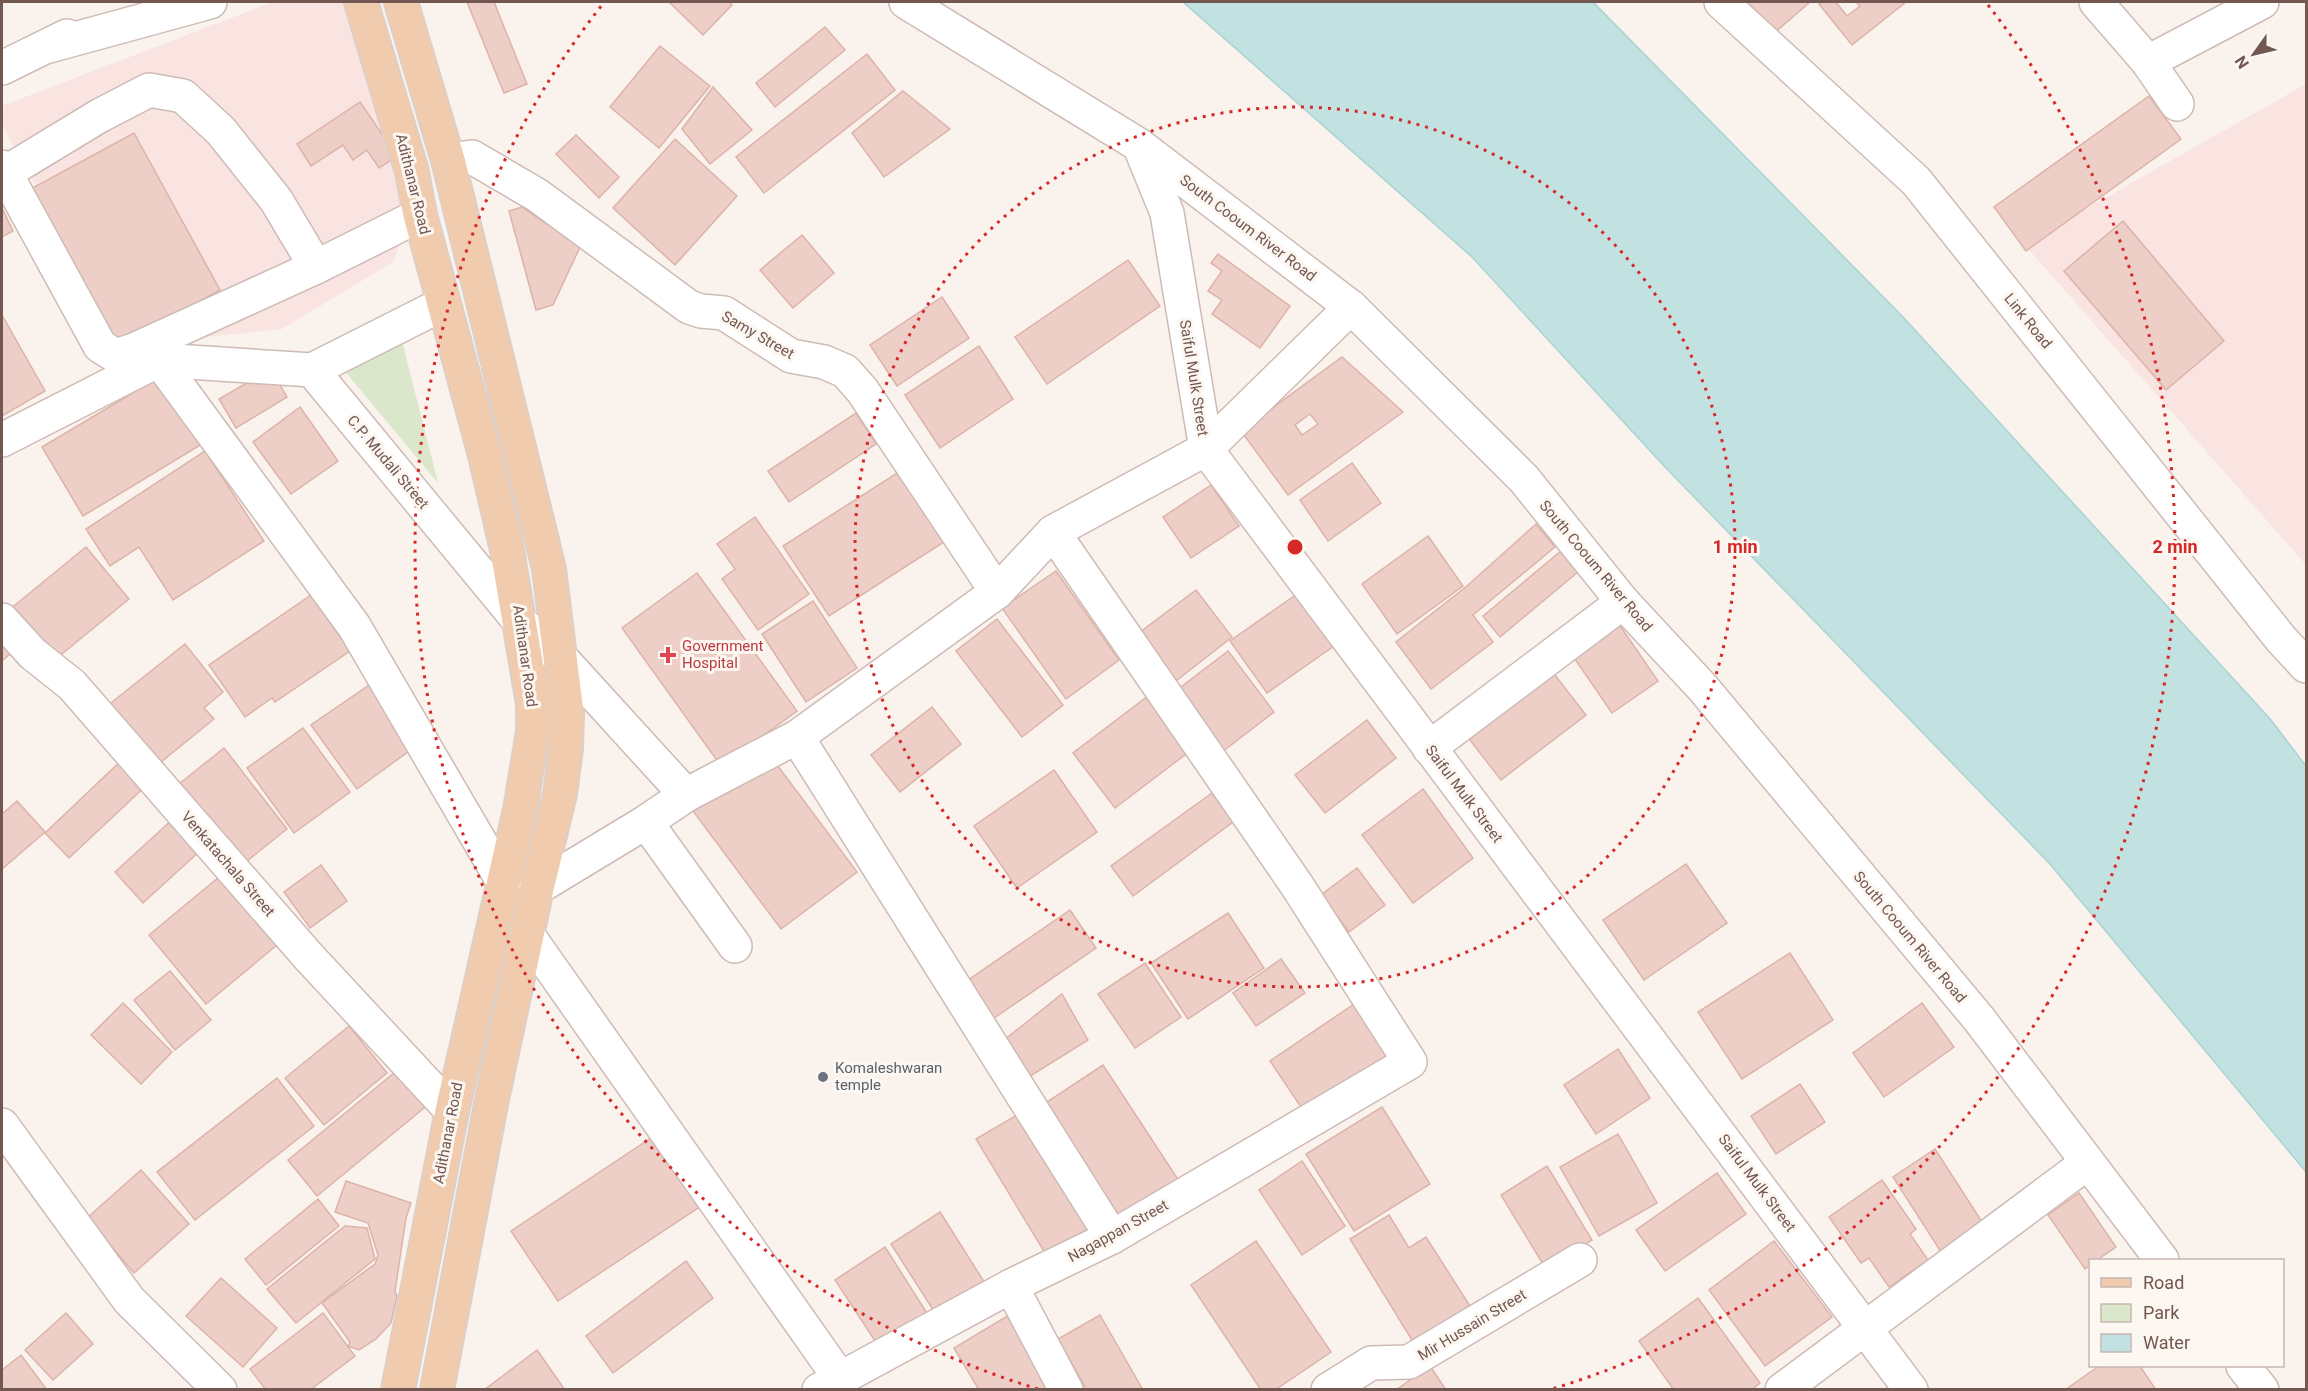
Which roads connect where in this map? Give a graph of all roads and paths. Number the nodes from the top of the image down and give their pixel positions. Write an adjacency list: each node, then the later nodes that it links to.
1 (127, 2): 9 (street)
2 (210, 2): 9 (street)
3 (361, 2): 16 (main road, Adithanar Road)
4 (401, 2): 14 (main road)
5 (906, 2): 13 (street, South Cooum River Road)
6 (1721, 2): 30 (street, Link Road)
7 (2097, 2): 10 (street)
8 (2262, 2): 10 (street)
9 (49, 46): 11 (street)
10 (2148, 62): 12 (street)
11 (2, 68)
12 (2177, 104)
13 (1139, 145): 19 (street, South Cooum River Road); 23 (street, Saiful Mulk Street)
14 (448, 160): 25 (street, Samy Street); 29 (main road)
15 (3, 170): 17 (street); 17 (street)
16 (420, 215): 17 (street); 18 (main road, Adithanar Road)
17 (316, 267)
18 (443, 304): 21 (street); 28 (main road, Adithanar Road)
19 (1351, 307): 23 (street); 26 (street, South Cooum River Road)
20 (159, 360): 21 (street); 22 (street); 35 (street)
21 (312, 370): 28 (street, C.P. Mudali Street)
22 (2, 440)
23 (1206, 449): 24 (street); 32 (street, Saiful Mulk Street)
24 (1053, 532): 25 (street); 42 (street, Nagappan Street)
25 (997, 592): 31 (street)
26 (1623, 602): 32 (street); 41 (street, South Cooum River Road)
27 (2, 620): 39 (street, Venkatachala Street)
28 (520, 622): 29 (street, C.P. Mudali Street); 35 (main road, Adithanar Road)
29 (561, 659): 33 (street, C.P. Mudali Street); 36 (main road)
30 (2307, 666)
31 (797, 737): 33 (street); 42 (street)
32 (1429, 748): 46 (street, Saiful Mulk Street)
33 (686, 795): 34 (street)
34 (646, 822): 36 (street); 38 (street)
35 (504, 883): 39 (main road, Adithanar Road)
36 (537, 888): 37 (main road)
37 (527, 934): 47 (street); 50 (main road)
38 (735, 946)
39 (452, 1111): 49 (main road, Adithanar Road)
40 (2, 1125): 48 (street)
41 (2087, 1163): 43 (street, South Cooum River Road); 46 (street)
42 (1112, 1237): 45 (street, Nagappan Street)
43 (2161, 1259)
44 (1580, 1260): 52 (street, Mir Hussain Street)
45 (1011, 1286): 47 (street, Nagappan Street); 51 (street)
46 (1866, 1327): 53 (street); 54 (street, Saiful Mulk Street)
47 (829, 1383)
48 (220, 1389)
49 (398, 1389)
50 (437, 1389)
51 (1066, 1389)
52 (1328, 1389)
53 (1782, 1389)
54 (1911, 1389)

